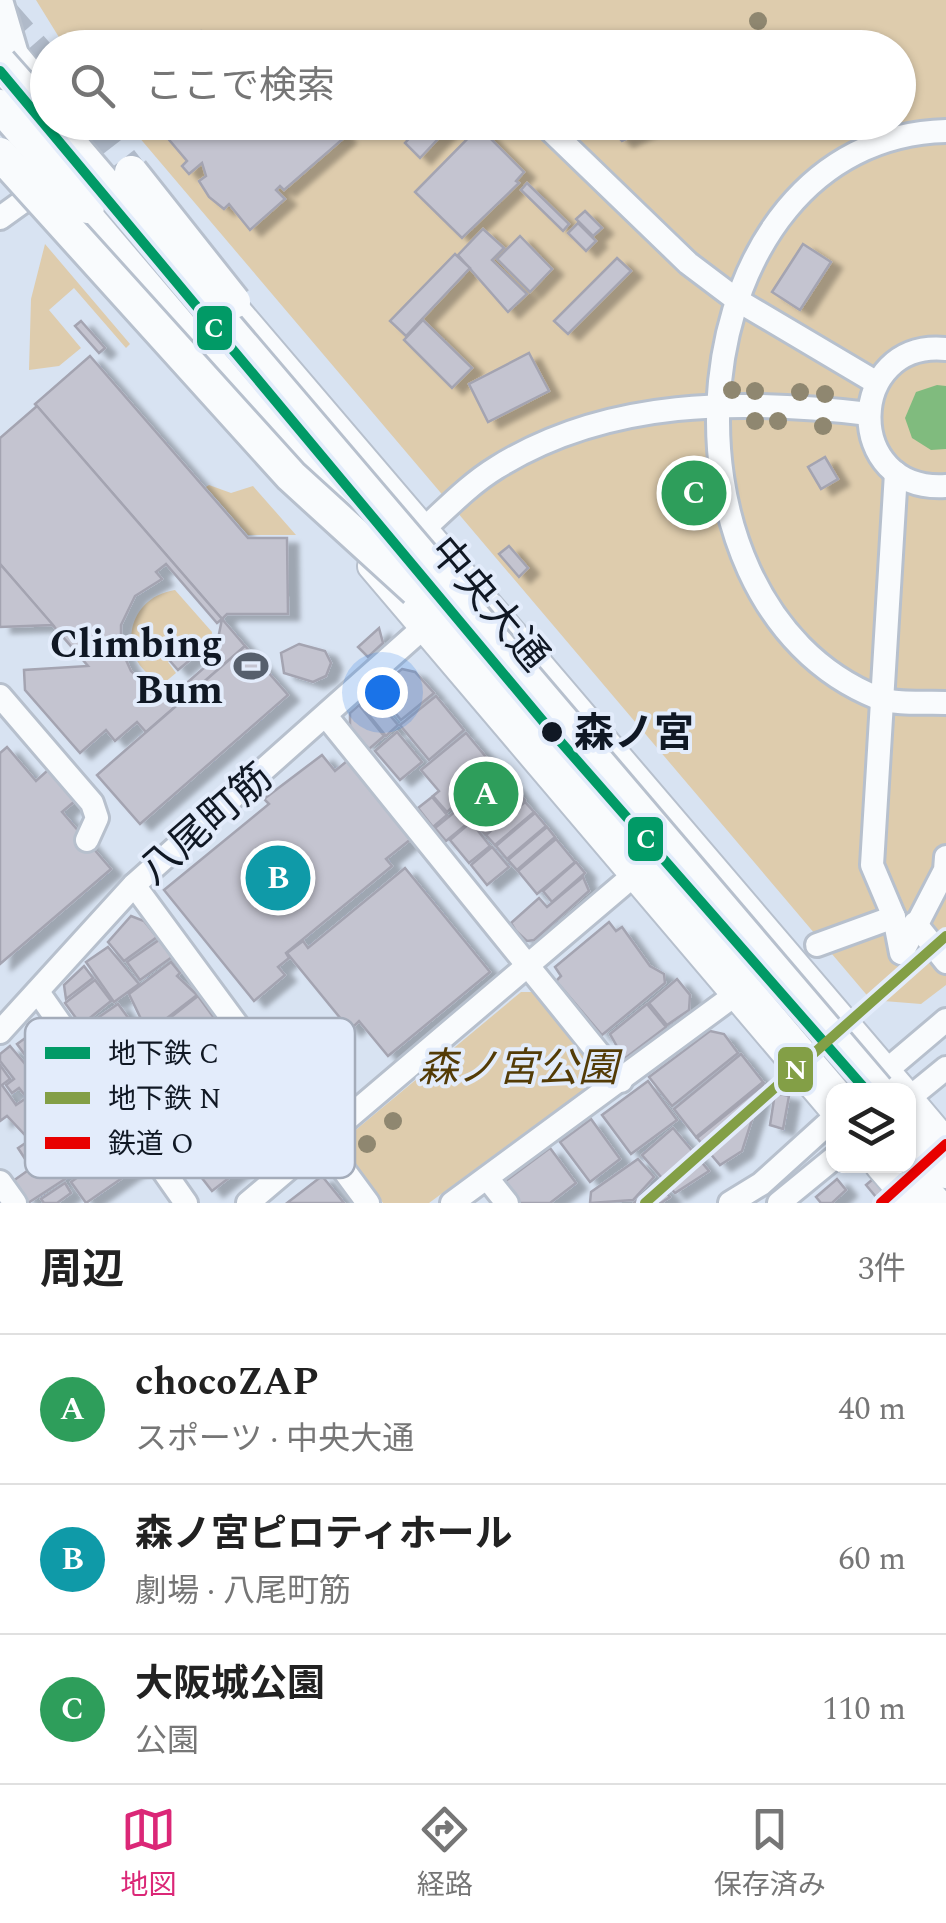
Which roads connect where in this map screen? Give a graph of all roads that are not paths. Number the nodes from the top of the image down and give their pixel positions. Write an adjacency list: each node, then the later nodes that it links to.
1 (1, 0): 2 (street)
2 (6, 54): 3 (main road); 4 (highway, bridge); 7 (street)
3 (30, 77)
4 (30, 90)
5 (0, 106): 10 (highway, bridge)
6 (0, 114): 21 (main road, 中央大通)
7 (30, 128)
8 (946, 131): 9 (street)
9 (916, 137)
10 (30, 139)
11 (31, 140): 31 (highway, bridge)
12 (34, 140): 21 (street)
13 (66, 140): 31 (highway, bridge)
14 (85, 140): 17 (main road, 中央大通)
15 (560, 140): 23 (street)
16 (899, 140): 23 (street)
17 (95, 153): 21 (street); 30 (main road, 中央大通)
18 (0, 154): 31 (highway, bridge)
19 (131, 172): 31 (highway, bridge)
20 (0, 181): 21 (street)
21 (48, 183): 22 (street); 32 (main road, 中央大通)
22 (0, 218)
23 (737, 300): 25 (street); 26 (street)
24 (946, 350): 25 (street)
25 (877, 384): 27 (street)
26 (718, 406): 27 (street); 30 (street); 34 (street)
27 (869, 414): 28 (street)
28 (896, 473): 29 (street); 34 (street)
29 (946, 486)
30 (426, 527): 55 (main road, 中央大通)
31 (427, 581): 53 (highway); 54 (highway, bridge)
32 (424, 627): 36 (street, 八尾町筋); 39 (main road, 中央大通)
33 (0, 696): 37 (street)
34 (882, 700): 35 (street); 41 (street)
35 (946, 703)
36 (326, 716): 40 (street, 八尾町筋); 44 (street)
37 (86, 840)
38 (946, 857): 41 (street)
39 (634, 876): 44 (street); 46 (main road, 中央大通)
40 (134, 885): 45 (street, 八尾町筋); 48 (street)
41 (904, 920): 42 (street); 43 (street)
42 (817, 945)
43 (946, 962)
44 (527, 967): 52 (street); 60 (street)
45 (38, 992): 47 (street); 50 (street, 八尾町筋)
46 (736, 994): 52 (street); 58 (main road, 中央大通)
47 (56, 1018)
48 (231, 1018)
49 (946, 1020): 56 (street)
50 (0, 1032)
51 (946, 1068): 57 (street)
52 (621, 1081): 71 (street)
53 (834, 1083)
54 (887, 1083)
55 (887, 1083)
56 (889, 1083)
57 (916, 1093)
58 (826, 1101)
59 (916, 1107): 63 (main road)
60 (355, 1112)
61 (826, 1125): 79 (street)
62 (916, 1137): 65 (highway)
63 (946, 1143)
64 (826, 1165): 80 (street)
65 (946, 1172)
66 (886, 1173): 81 (main road)
67 (909, 1173): 82 (highway)
68 (168, 1178): 74 (street)
69 (277, 1178): 75 (street)
70 (349, 1178): 76 (street)
71 (488, 1178): 77 (street); 78 (street)
72 (0, 1182): 73 (street)
73 (14, 1203)
74 (186, 1203)
75 (248, 1203)
76 (368, 1203)
77 (452, 1203)
78 (506, 1203)
79 (730, 1203)
80 (779, 1203)
81 (912, 1203)
82 (935, 1203)

